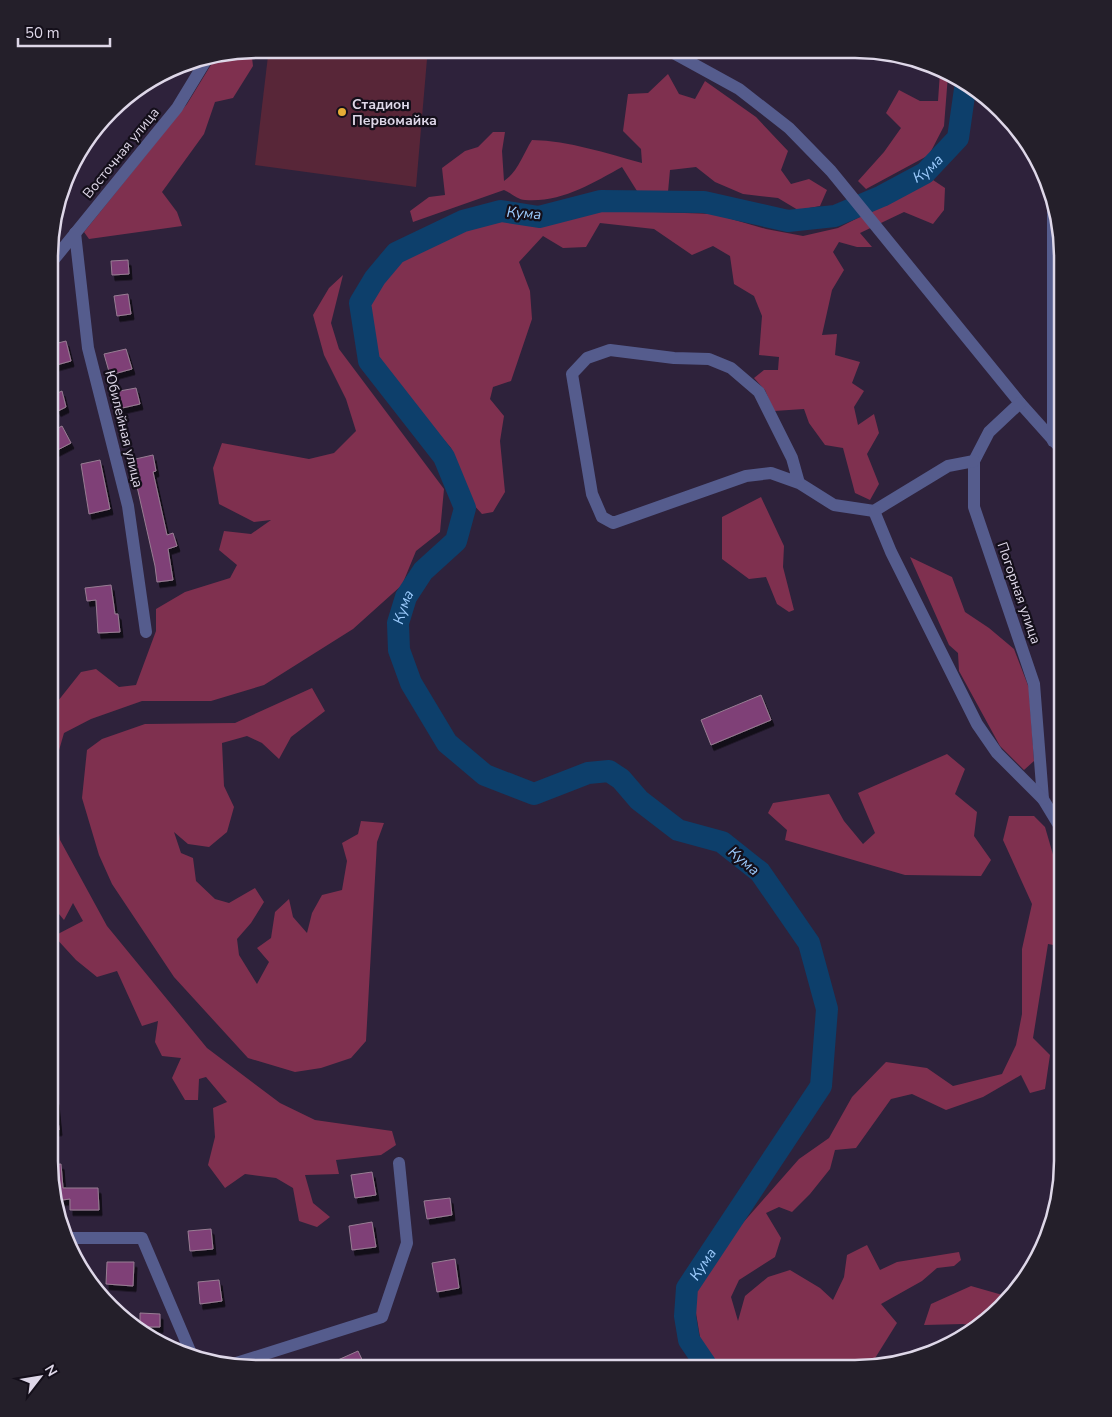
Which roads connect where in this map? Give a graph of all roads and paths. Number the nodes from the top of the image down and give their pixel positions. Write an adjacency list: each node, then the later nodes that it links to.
1 (683, 58): 6 (street)
2 (203, 65): 4 (street, Восточная улица)
3 (1053, 231): 7 (street)
4 (75, 233): 5 (street, Восточная улица); 11 (street, Юбилейная улица)
5 (58, 253)
6 (1020, 402): 7 (street); 8 (street)
7 (1053, 441)
8 (974, 461): 10 (street); 12 (street, Погорная улица)
9 (799, 483): 9 (street); 10 (street)
10 (874, 511): 12 (street)
11 (146, 632)
12 (1043, 799): 13 (street, Погорная улица)
13 (1054, 817)
14 (399, 1163): 17 (street)
15 (75, 1242): 16 (street)
16 (188, 1347)
17 (248, 1359)

